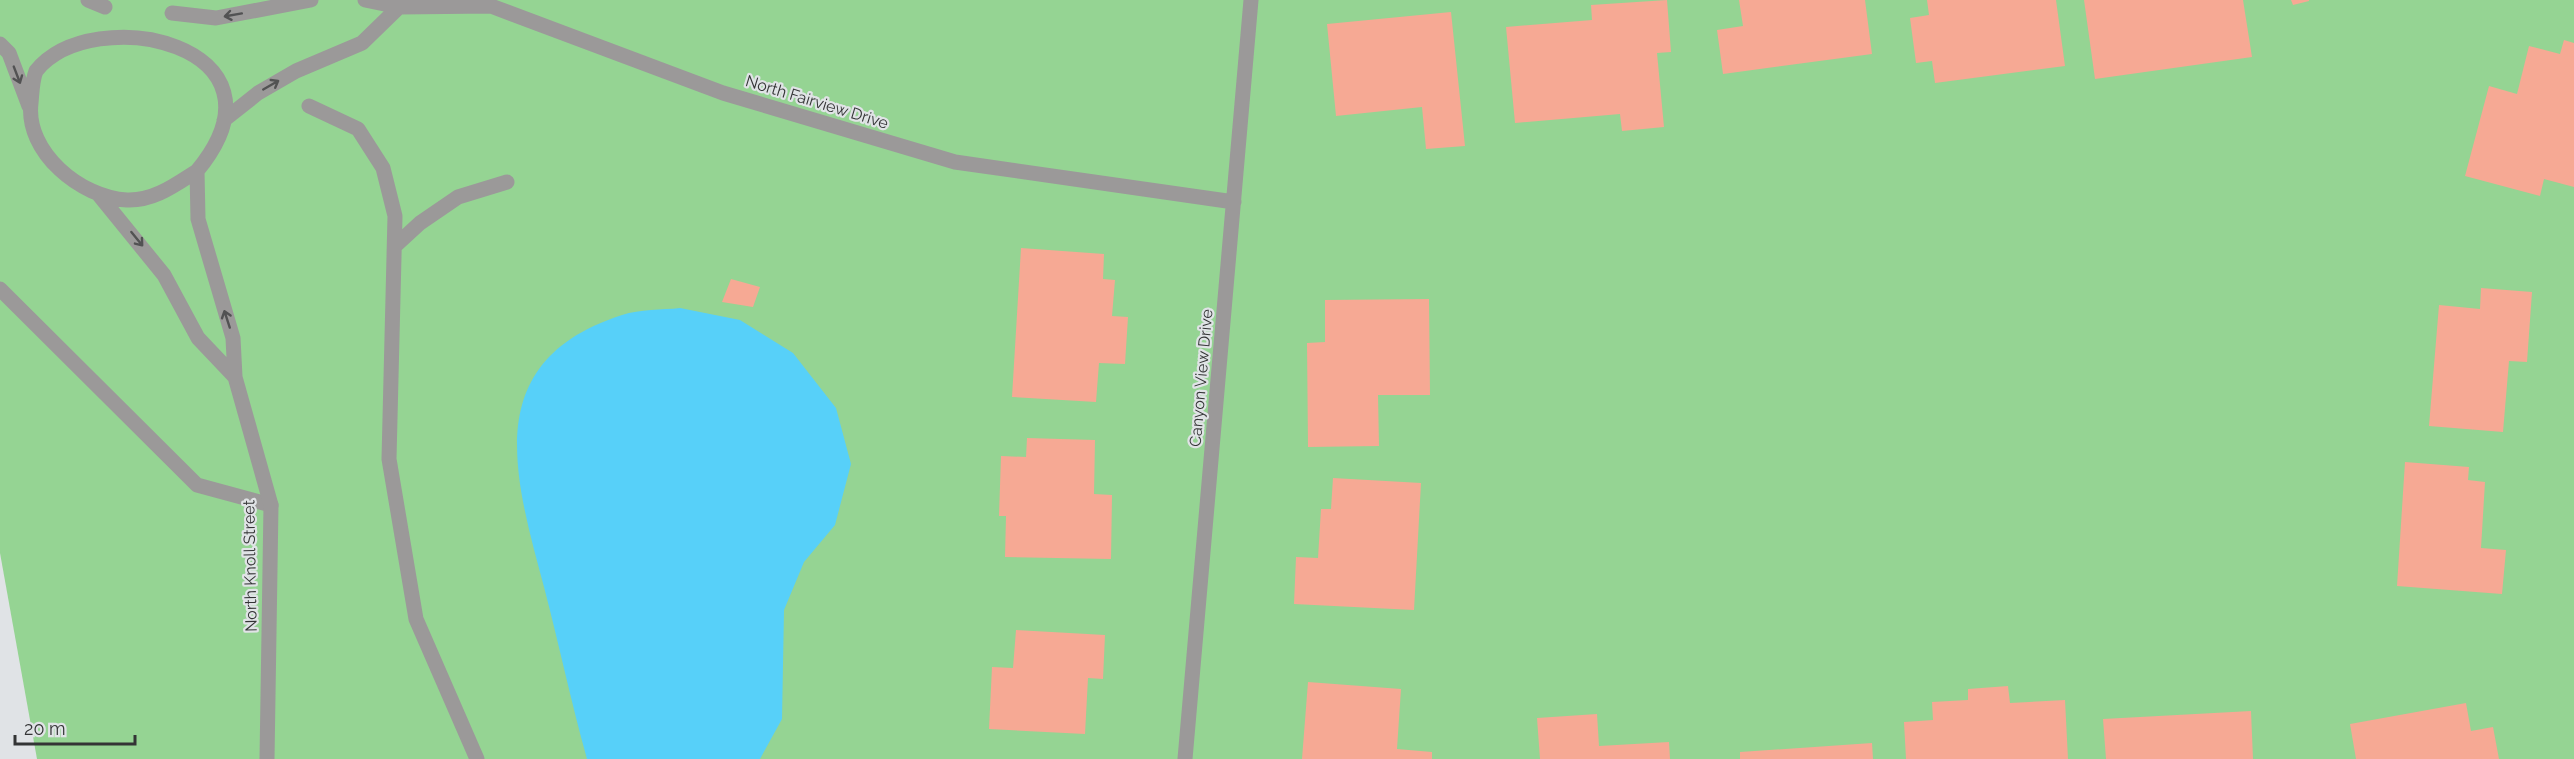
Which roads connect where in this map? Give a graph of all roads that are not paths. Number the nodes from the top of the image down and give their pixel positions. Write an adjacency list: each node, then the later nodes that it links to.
1 (311, 0): 7 (street, one-way to 7)
2 (365, 0): 5 (street, North Fairview Drive)
3 (1251, 0): 17 (street, Canyon View Drive)
4 (126, 5): 6 (street)
5 (399, 7): 13 (street, one-way to 5); 17 (street, North Fairview Drive)
6 (86, 8)
7 (194, 30)
8 (60, 34): 12 (street, North Knoll Street)
9 (0, 44): 12 (street, North Knoll Street, one-way to 12)
10 (207, 46): 13 (street, North Knoll Street)
11 (309, 106): 18 (street)
12 (31, 110): 16 (street, North Knoll Street)
13 (224, 120): 14 (street, North Knoll Street)
14 (197, 171): 16 (street, North Knoll Street); 20 (street, North Knoll Street, one-way to 14)
15 (507, 182): 18 (street)
16 (99, 195): 20 (street, North Knoll Street, one-way to 20)
17 (1234, 202): 24 (street, Canyon View Drive)
18 (395, 246): 23 (street)
19 (0, 289): 21 (street)
20 (235, 377): 21 (street, North Knoll Street)
21 (271, 505): 22 (street, North Knoll Street)
22 (267, 759)
23 (477, 759)
24 (1185, 759)

